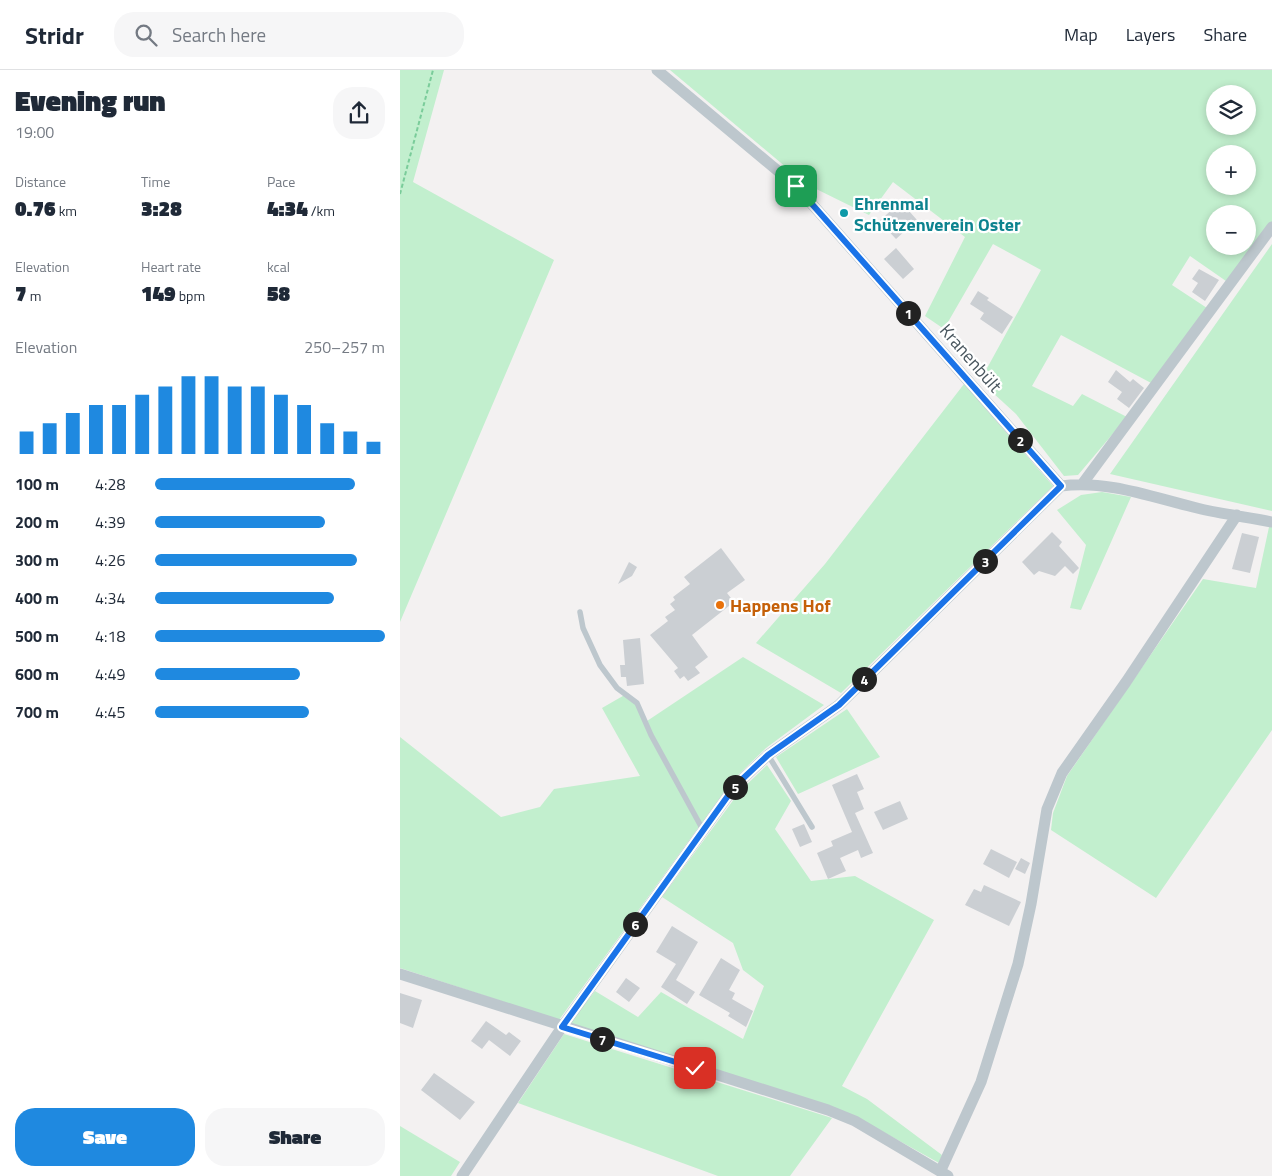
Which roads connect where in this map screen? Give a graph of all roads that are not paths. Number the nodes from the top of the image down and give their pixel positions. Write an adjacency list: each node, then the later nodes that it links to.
1 (657, 70): 4 (street, Kranenbült)
2 (1272, 227): 3 (street)
3 (1083, 483): 4 (street); 5 (street)
4 (1061, 486): 8 (street)
5 (1237, 515): 6 (street); 13 (street)
6 (1272, 522)
7 (580, 612): 10 (lane)
8 (768, 755): 9 (lane); 10 (street)
9 (812, 827)
10 (703, 830): 12 (street)
11 (400, 974): 12 (street)
12 (562, 1027): 13 (street); 14 (street)
13 (945, 1173)
14 (462, 1176)

